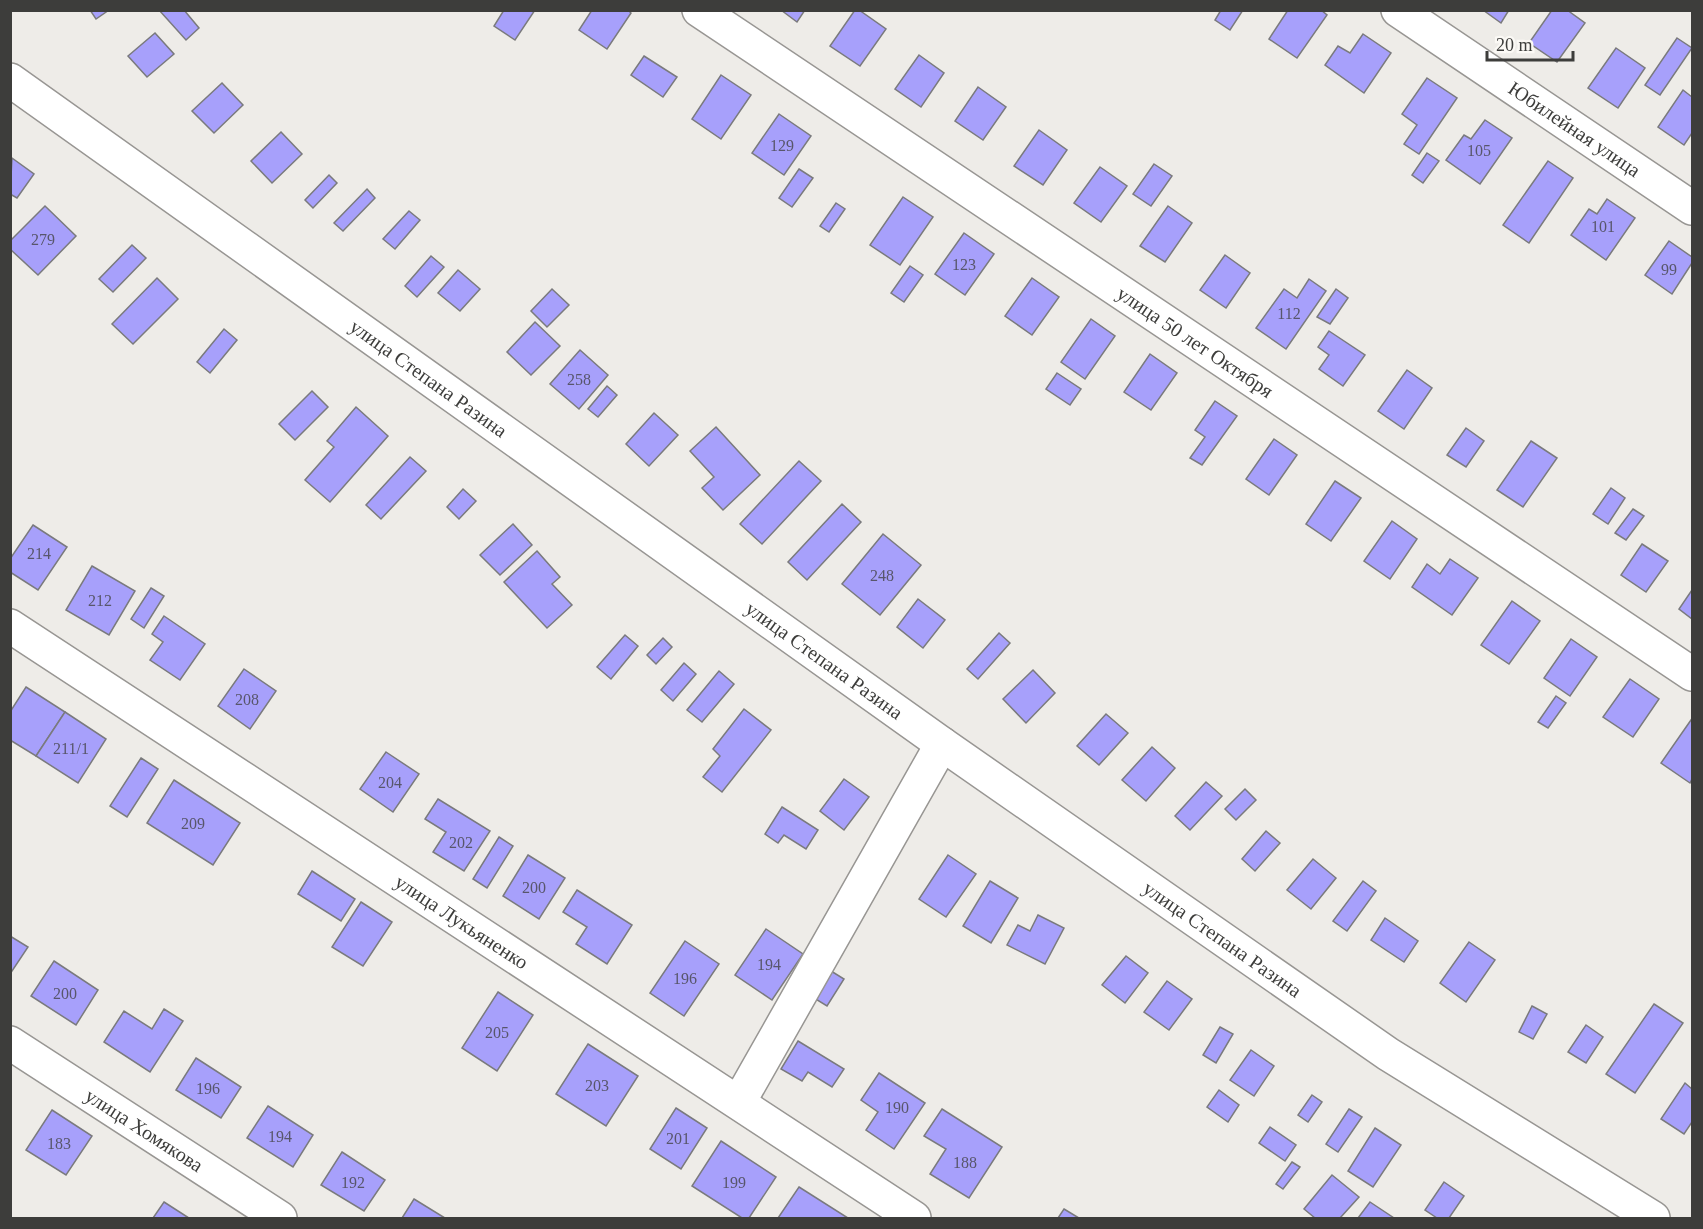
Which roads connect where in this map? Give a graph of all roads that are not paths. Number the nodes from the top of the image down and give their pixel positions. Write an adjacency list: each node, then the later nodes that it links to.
1 (699, 10): 6 (street, улица 50 лет Октября)
2 (1398, 10): 4 (street, Юбилейная улица)
3 (10, 80): 7 (street, улица Степана Разина)
4 (1692, 208)
5 (10, 626): 9 (street, улица Лукьяненко)
6 (1692, 674)
7 (942, 744): 9 (street); 12 (street, улица Степана Разина)
8 (10, 1042): 10 (street, улица Хомякова)
9 (739, 1102): 11 (street, улица Лукьяненко)
10 (280, 1218)
11 (914, 1218)
12 (1653, 1218)

